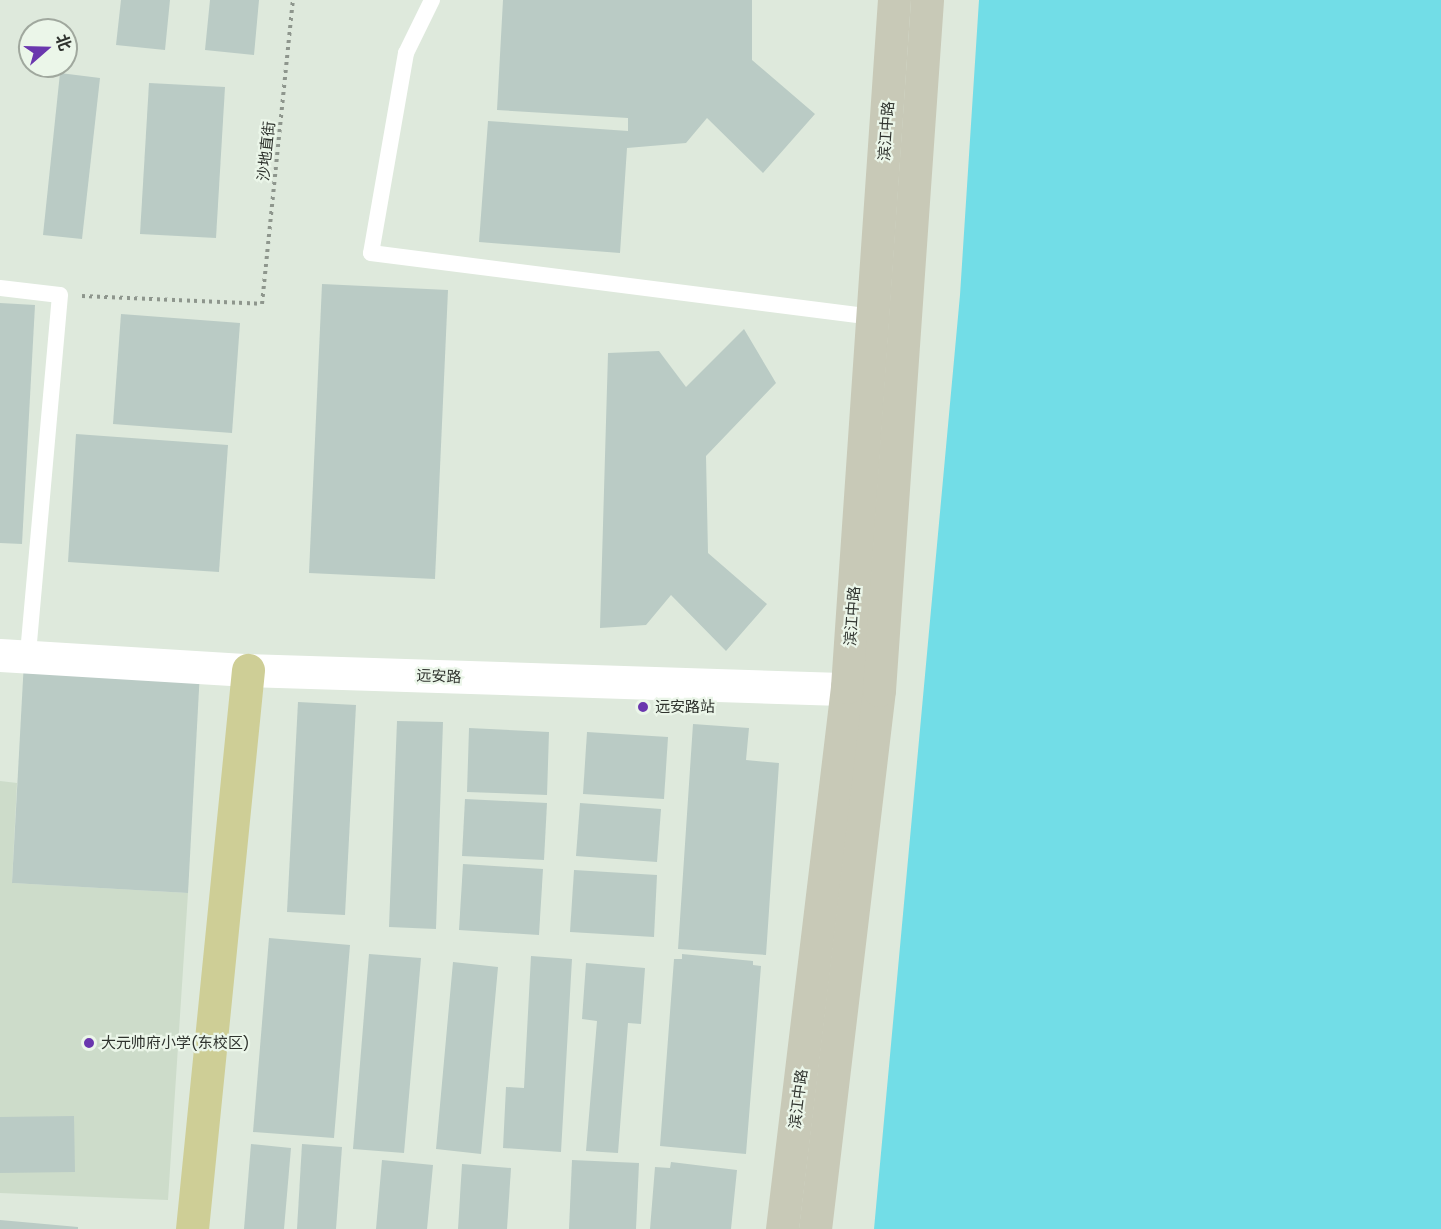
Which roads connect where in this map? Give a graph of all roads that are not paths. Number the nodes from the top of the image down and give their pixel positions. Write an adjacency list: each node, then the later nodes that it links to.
1 (432, 0): 5 (lane)
2 (894, 0): 5 (main road, 滨江中路)
3 (927, 0): 8 (main road, 滨江中路)
4 (0, 288): 6 (lane)
5 (873, 317): 8 (main road, 滨江中路)
6 (14, 656): 7 (street, 远安路)
7 (248, 670): 8 (street, 远安路); 9 (highway)
8 (863, 688): 10 (main road, 滨江中路); 11 (main road, 滨江中路)
9 (192, 1229)
10 (782, 1229)
11 (815, 1229)

